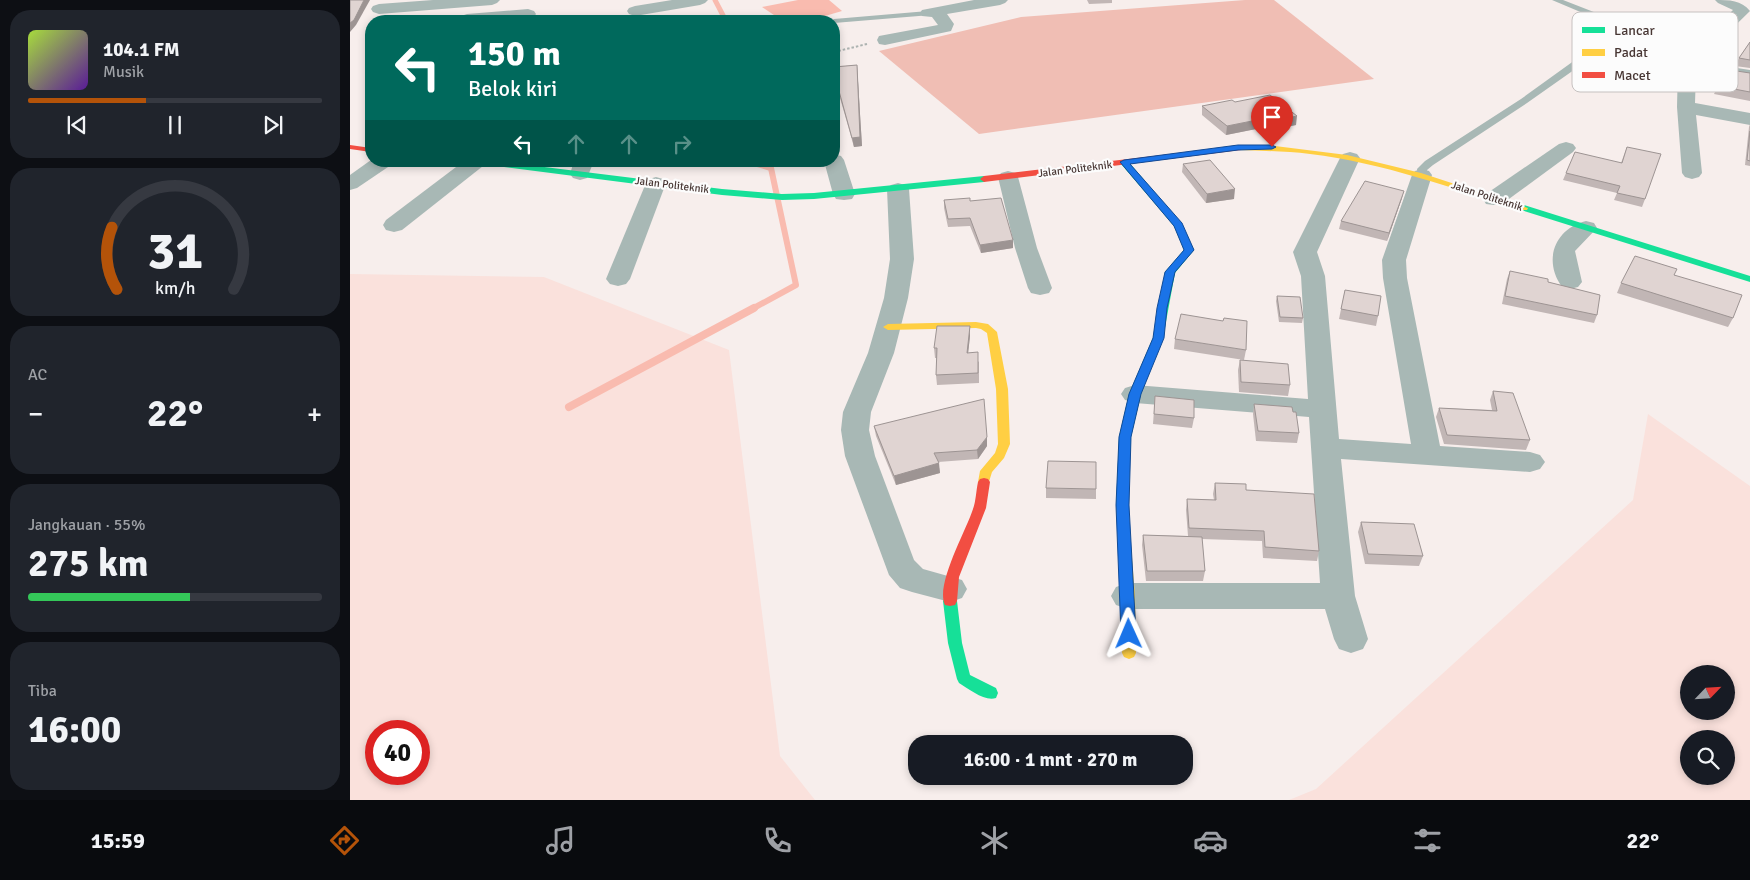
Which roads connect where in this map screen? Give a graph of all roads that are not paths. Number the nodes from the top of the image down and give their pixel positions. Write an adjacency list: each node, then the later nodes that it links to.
1 (492, 0): 6 (street)
2 (700, 0): 7 (street)
3 (1000, 0): 9 (street)
4 (1556, 0): 10 (lane)
5 (1723, 0): 12 (street)
6 (379, 9)
7 (635, 11)
8 (528, 12): 11 (street)
9 (932, 12): 13 (lane); 14 (street)
10 (1586, 12)
11 (501, 15)
12 (1738, 15)
13 (840, 20)
14 (885, 40)
15 (1572, 66): 29 (lane)
16 (1686, 92): 17 (street)
17 (1686, 107): 18 (street); 28 (street)
18 (1750, 119)
19 (350, 148): 21 (street)
20 (1566, 148): 35 (street)
21 (365, 149)
22 (1350, 158): 23 (street, Jalan Politeknik); 29 (street, Jalan Politeknik); 44 (street)
23 (1124, 162): 30 (street, Jalan Politeknik); 43 (street)
24 (375, 167): 32 (street)
25 (467, 167): 36 (street)
26 (582, 167): 31 (street, Jalan Politeknik)
27 (836, 167): 34 (street)
28 (1692, 173)
29 (1422, 175): 35 (street, Jalan Politeknik); 46 (street)
30 (1008, 177): 33 (street, Jalan Politeknik); 41 (street)
31 (656, 183): 34 (street, Jalan Politeknik); 38 (street)
32 (350, 184)
33 (898, 189): 34 (street, Jalan Politeknik); 42 (street)
34 (844, 194)
35 (1494, 199): 37 (street, Jalan Politeknik)
36 (394, 225)
37 (1586, 228): 39 (street, Jalan Politeknik); 40 (street)
38 (618, 279)
39 (1750, 279)
40 (1570, 282)
41 (1040, 288)
42 (888, 327): 48 (street); 48 (street)
43 (1135, 394): 44 (street); 49 (street)
44 (1323, 410): 45 (street)
45 (1325, 448): 46 (street); 50 (street)
46 (1427, 455): 47 (street)
47 (1530, 462)
48 (950, 589): 53 (street)
49 (1128, 596): 50 (street); 52 (street)
50 (1338, 596): 51 (street)
51 (1351, 639)
52 (1129, 653)
53 (991, 693)

